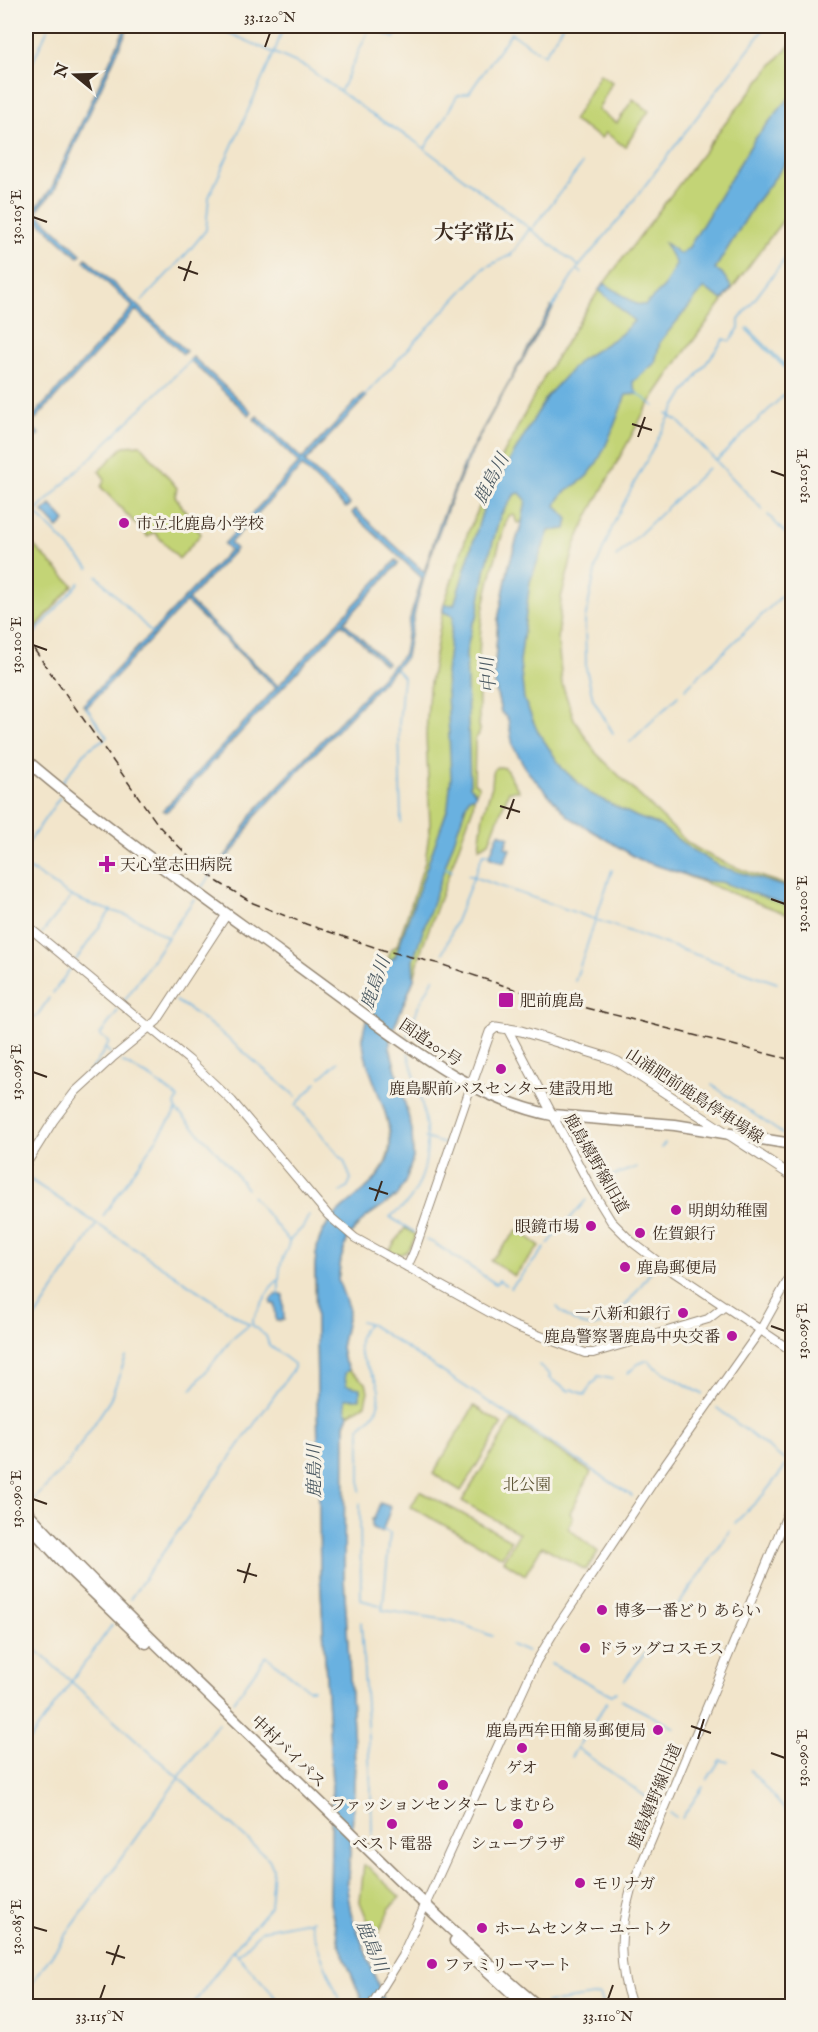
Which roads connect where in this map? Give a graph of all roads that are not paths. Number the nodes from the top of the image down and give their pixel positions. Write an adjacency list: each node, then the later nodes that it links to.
1 (26, 760): 2 (highway, 国道207号)
2 (227, 914): 4 (street); 6 (highway, 国道207号)
3 (26, 925): 4 (street)
4 (150, 1028): 10 (street); 12 (street)
5 (507, 1028): 6 (main road); 7 (street, 鹿島嬉野線旧道); 8 (main road, 山浦肥前鹿島停車場線)
6 (471, 1086): 7 (highway, 国道207号); 12 (street)
7 (552, 1115): 8 (highway, 国道207号); 14 (street, 鹿島嬉野線旧道)
8 (724, 1132): 9 (highway, 国道207号); 11 (main road, 山浦肥前鹿島停車場線)
9 (792, 1144)
10 (26, 1164)
11 (792, 1176)
12 (407, 1267): 14 (street)
13 (792, 1273): 15 (street)
14 (725, 1306): 15 (street, 鹿島嬉野線旧道)
15 (761, 1329): 16 (street, 鹿島嬉野線旧道); 21 (street)
16 (792, 1351)
17 (792, 1503): 25 (street, 鹿島嬉野線旧道)
18 (26, 1511): 20 (highway, 中村バイパス)
19 (26, 1522): 20 (highway, 中村バイパス)
20 (321, 1808): 21 (highway, 中村バイパス)
21 (424, 1907): 22 (street); 23 (highway, 中村バイパス); 24 (highway, 中村バイパス)
22 (371, 2007)
23 (526, 2007)
24 (538, 2007)
25 (632, 2007)

